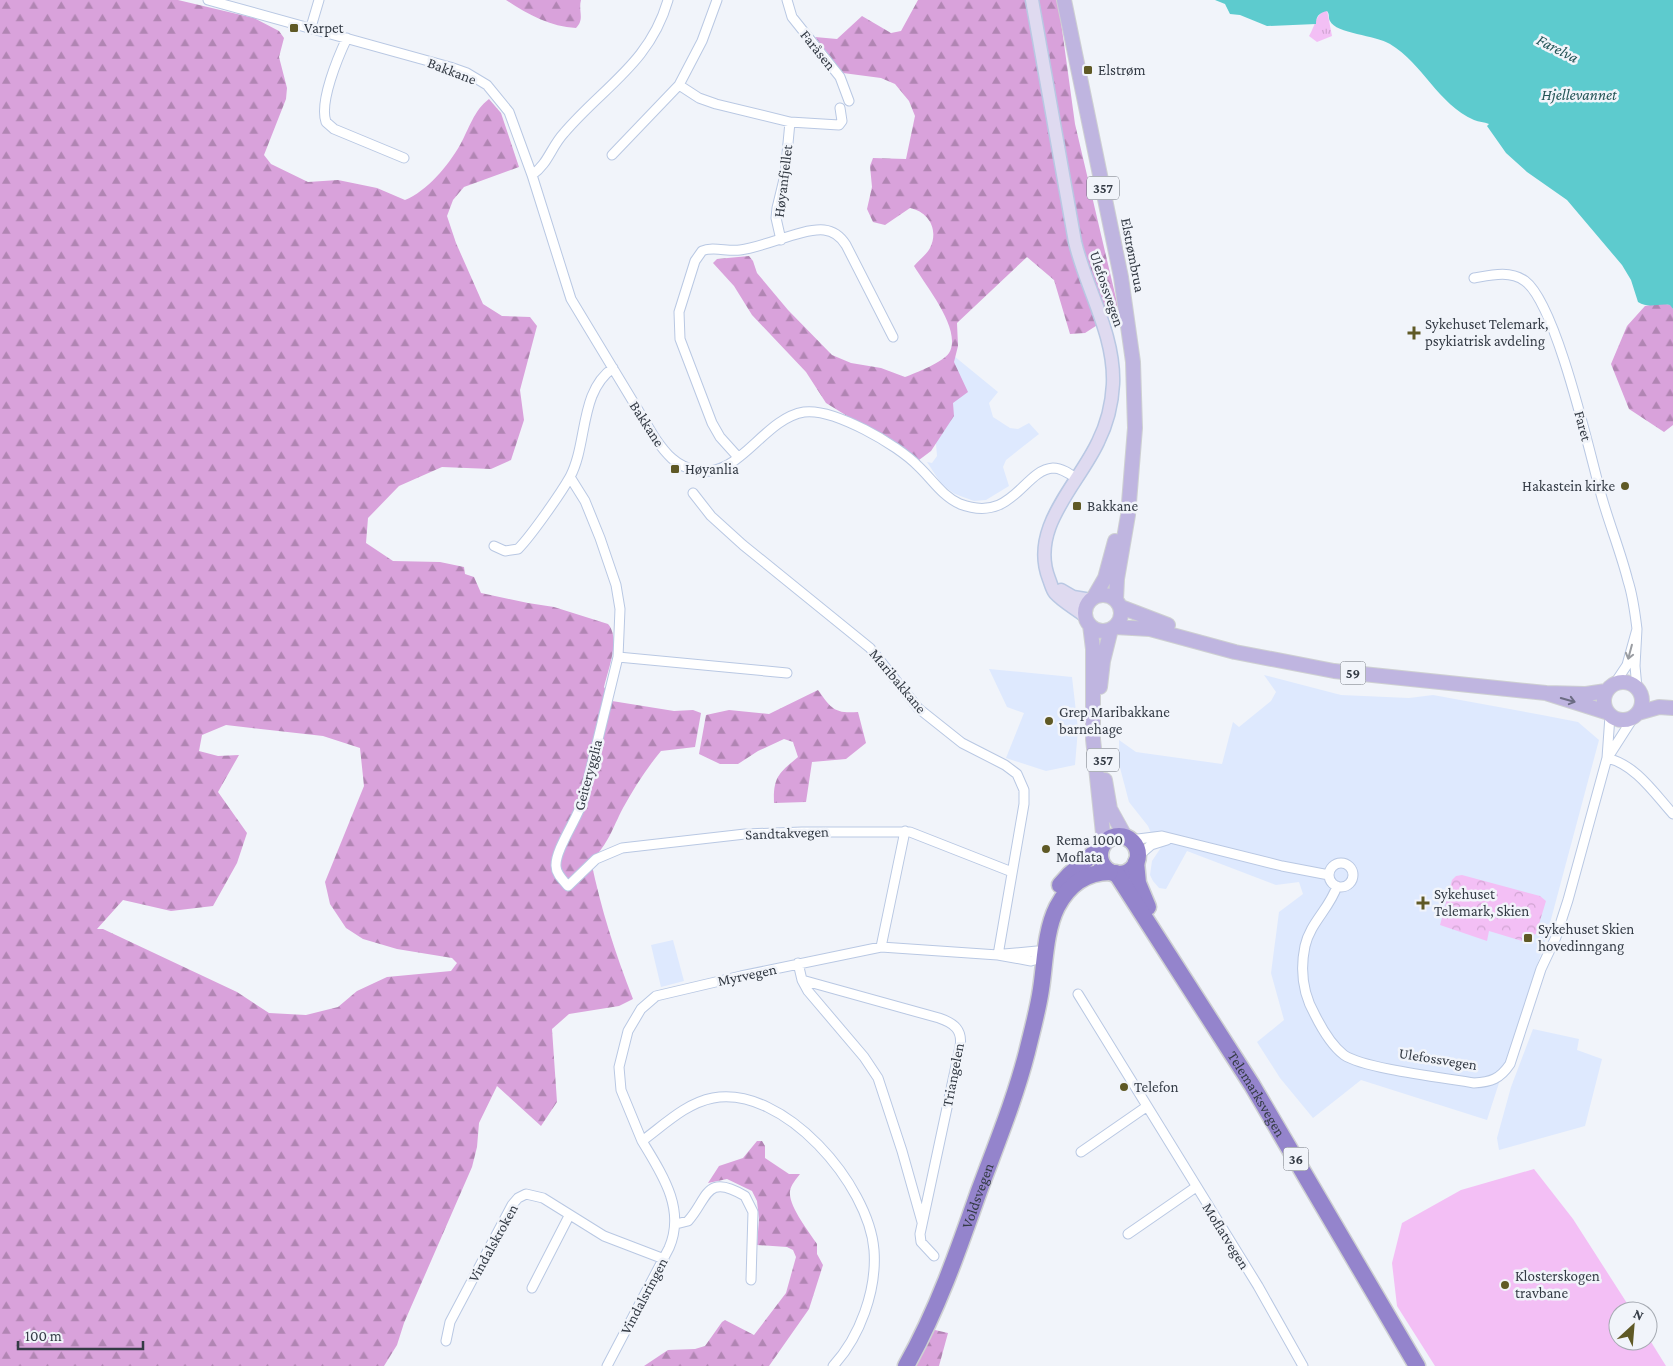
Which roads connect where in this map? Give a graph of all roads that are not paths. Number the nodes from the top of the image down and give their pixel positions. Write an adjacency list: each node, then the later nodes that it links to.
1 (208, 0): 8 (street, Bakkane)
2 (319, 0): 8 (street)
3 (668, 0): 16 (street)
4 (717, 0): 10 (street)
5 (787, 0): 11 (street, Faråsen)
6 (1032, 0): 23 (street, Ulefossvegen)
7 (1064, 0): 24 (main road, Elstrømbrua / 357)
8 (311, 27): 9 (street, Bakkane)
9 (347, 38): 15 (street); 16 (street, Bakkane)
10 (679, 85): 13 (street, Høyanfjellet); 14 (street)
11 (849, 102)
12 (840, 108): 13 (street, Høyanfjellet)
13 (790, 122): 17 (street, Høyanfjellet)
14 (612, 155)
15 (404, 158)
16 (532, 176): 20 (street, Bakkane)
17 (781, 240): 19 (street); 21 (street)
18 (1474, 278): 32 (street, Faret)
19 (893, 337)
20 (613, 368): 21 (street, Bakkane); 22 (street)
21 (738, 457): 23 (street, Bakkane)
22 (570, 477): 26 (street); 34 (street, Geiterygglia)
23 (1077, 479): 27 (street, Ulefossvegen)
24 (1129, 490): 28 (main road, Elstrømbrua / 357); 29 (main road, Elstrømbrua / 357)
25 (693, 493): 50 (street, Maribakkane)
26 (494, 546)
27 (1047, 575): 28 (street); 30 (street, Ulefossvegen)
28 (1092, 598): 29 (main road); 30 (main road, 357)
29 (1118, 604): 31 (main road, 357); 33 (main road, 59)
30 (1088, 620): 31 (main road); 48 (main road, 357)
31 (1113, 628): 33 (main road, 59); 46 (main road, 357)
32 (1637, 629): 36 (street, Faret, one-way to 36); 37 (street, Faret)
33 (1251, 654): 38 (main road, 59)
34 (618, 657): 35 (street); 53 (street, Geiterygglia)
35 (787, 673)
36 (1610, 687): 37 (main road, 59); 38 (main road, 59); 41 (main road)
37 (1639, 691): 39 (main road, 59); 42 (main road)
38 (1546, 693): 41 (main road, 59, one-way to 41)
39 (1673, 702)
40 (1673, 708): 42 (main road, 59)
41 (1608, 714): 42 (main road, 59); 43 (street, Ulefossvegen)
42 (1635, 715): 43 (street, Ulefossvegen)
43 (1608, 758): 44 (street); 54 (street, Ulefossvegen)
44 (1673, 814)
45 (905, 831): 50 (street, Sandtakvegen); 53 (street, Sandtakvegen); 55 (street)
46 (1128, 839): 47 (street); 48 (highway); 49 (highway, 36)
47 (1177, 839): 49 (street); 52 (street)
48 (1103, 845): 51 (highway, 36); 58 (highway, Voldsvegen)
49 (1137, 859): 51 (highway); 56 (highway, Telemarksvegen / 36)
50 (1012, 872): 57 (street, Maribakkane)
51 (1113, 872): 56 (highway, Telemarksvegen / 36); 58 (highway, Voldsvegen)
52 (1329, 875): 54 (street); 54 (street)
53 (568, 886)
54 (1337, 886)
55 (881, 947): 57 (street, Myrvegen); 59 (street, Myrvegen)
56 (1170, 954): 79 (highway, Telemarksvegen / 36)
57 (998, 956): 58 (street, Myrvegen)
58 (1039, 956): 77 (highway, Voldsvegen)
59 (798, 964): 60 (street, Triangelen); 63 (street, Myrvegen)
60 (802, 980): 67 (street, Triangelen); 67 (street, Triangelen)
61 (1078, 994): 62 (street, Moflatvegen)
62 (1146, 1107): 64 (street); 65 (street, Moflatvegen)
63 (642, 1141): 68 (street, Vindalsringen); 76 (street)
64 (1081, 1152)
65 (1196, 1187): 69 (street); 78 (street, Moflatvegen)
66 (568, 1216): 71 (street, Vindalskroken); 73 (street); 74 (street, Vindalskroken)
67 (922, 1222): 70 (street, Triangelen)
68 (676, 1224): 71 (street, Vindalsringen); 72 (street)
69 (1128, 1234)
70 (934, 1256)
71 (664, 1259): 75 (street, Vindalsringen)
72 (751, 1280)
73 (532, 1288)
74 (446, 1341)
75 (607, 1366)
76 (833, 1366)
77 (906, 1366)
78 (1303, 1366)
79 (1417, 1366)

